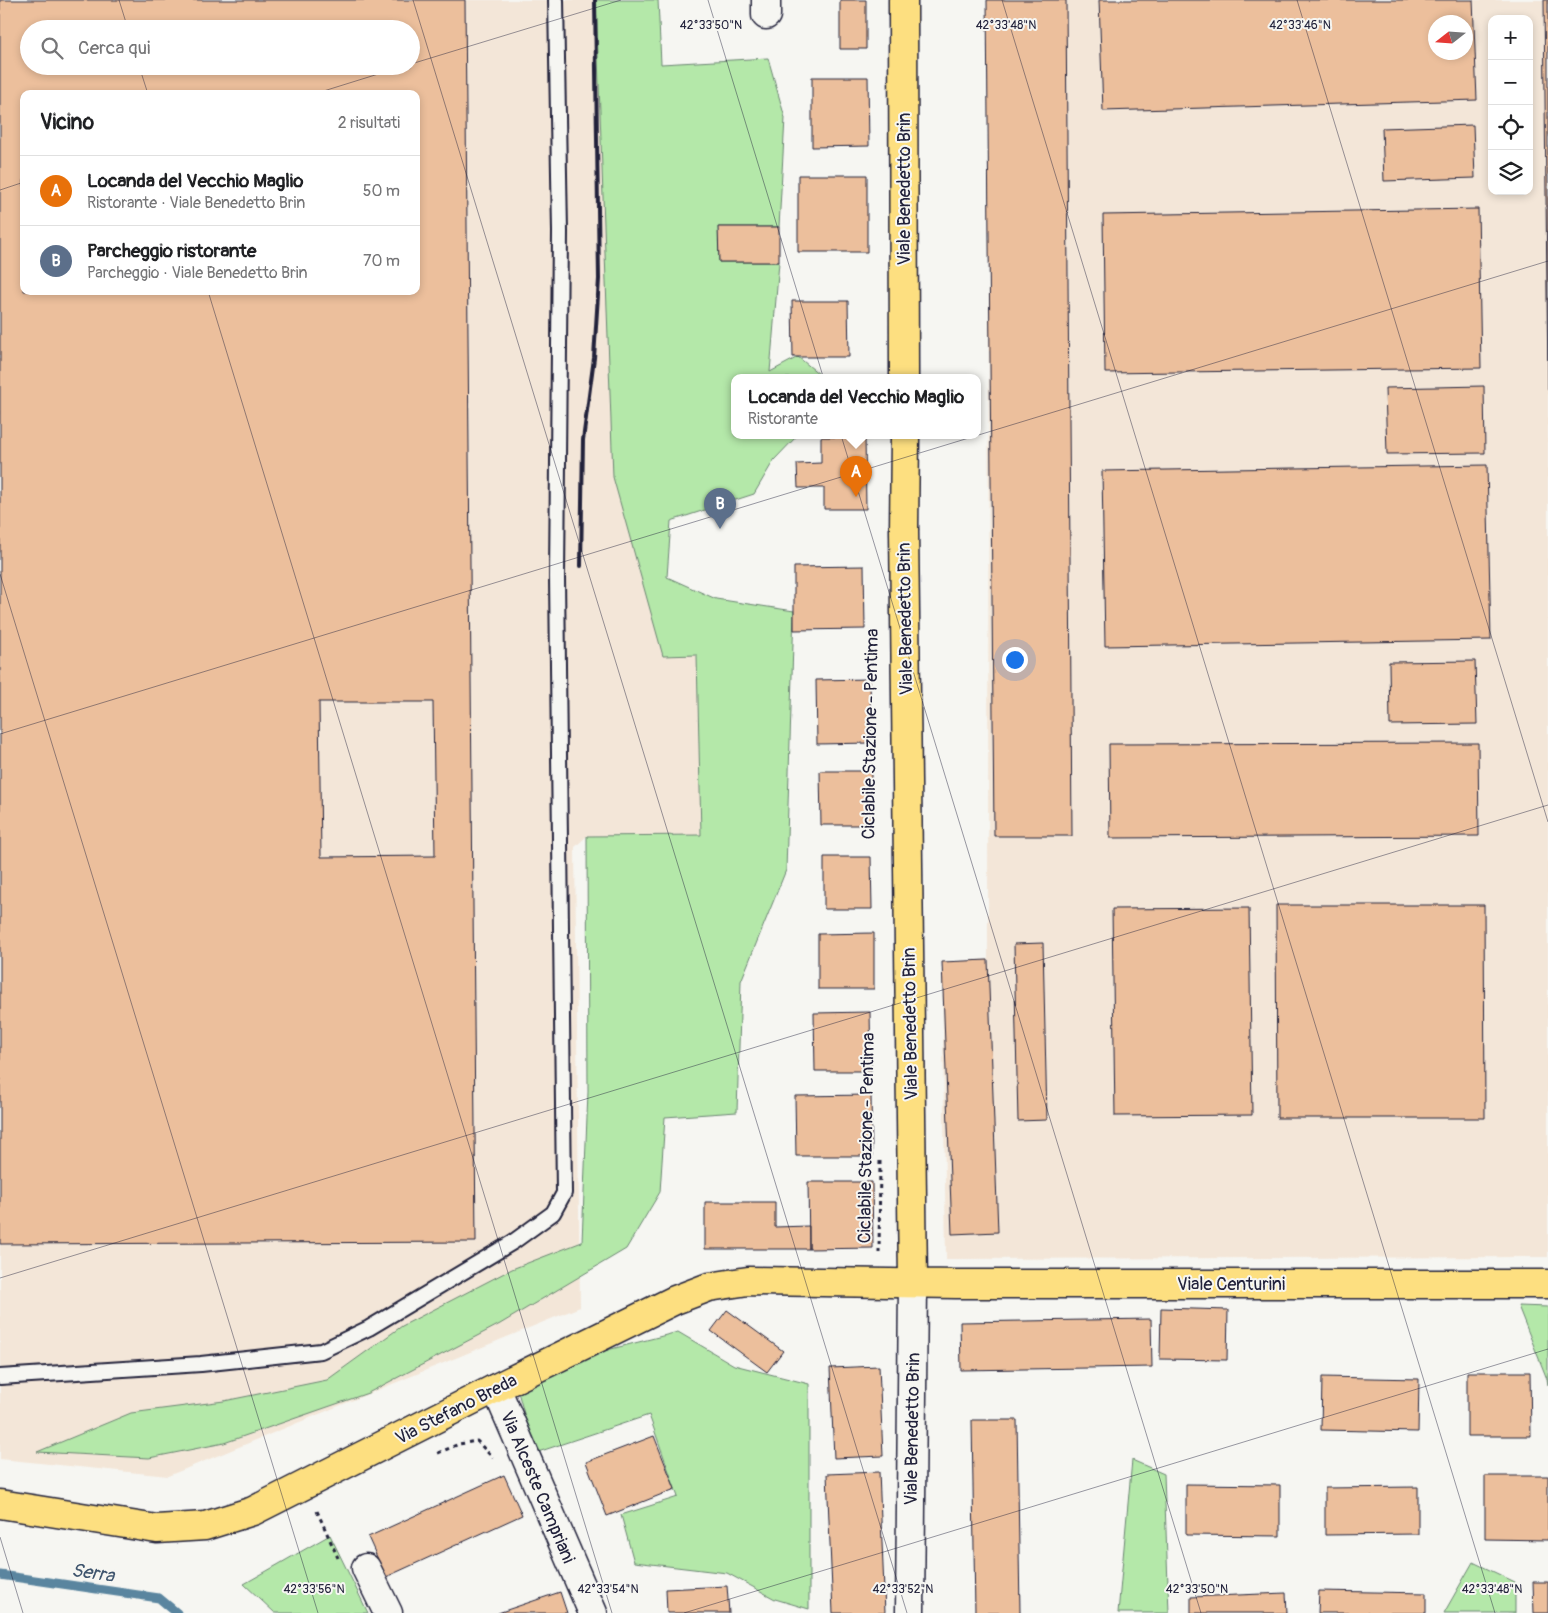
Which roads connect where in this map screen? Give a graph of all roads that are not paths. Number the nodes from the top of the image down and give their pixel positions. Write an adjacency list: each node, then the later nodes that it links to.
1 (556, 0): 7 (lane)
2 (903, 0): 3 (main road, Viale Benedetto Brin)
3 (904, 374)
4 (904, 439): 5 (main road, Viale Benedetto Brin)
5 (913, 1283): 6 (main road, Viale Centurini); 8 (main road, Via Stefano Breda); 13 (street, Viale Benedetto Brin)
6 (1548, 1284)
7 (0, 1377)
8 (496, 1388): 9 (main road, Via Stefano Breda); 12 (street, Via Alceste Campriani)
9 (0, 1504)
10 (366, 1568): 11 (street)
11 (388, 1613)
12 (593, 1613)
13 (910, 1613)

